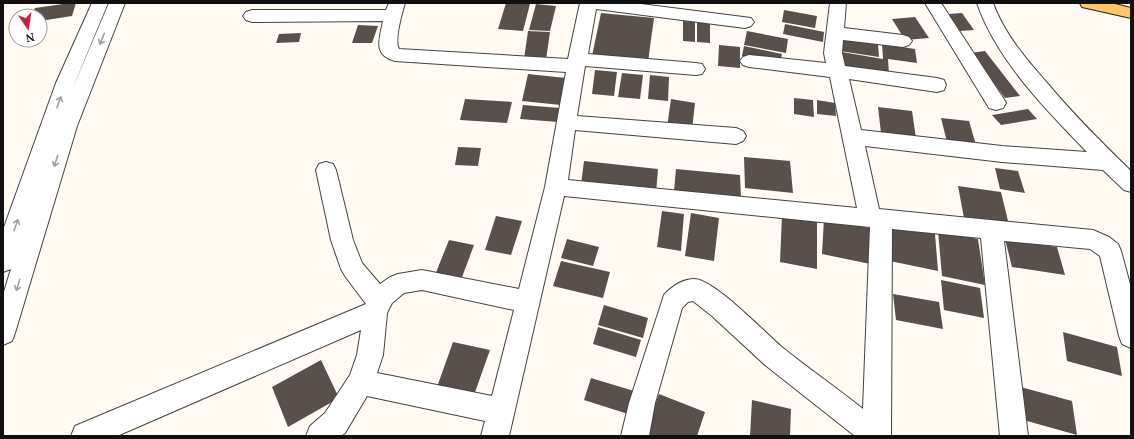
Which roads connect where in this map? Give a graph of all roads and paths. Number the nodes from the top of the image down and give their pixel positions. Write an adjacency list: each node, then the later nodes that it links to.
1 (100, 3): 29 (street, one-way to 1)
2 (117, 3): 32 (street, one-way to 32)
3 (589, 3): 11 (street); 15 (street)
4 (838, 3): 12 (street)
5 (934, 3): 19 (street)
6 (985, 3): 23 (street)
7 (1088, 3): 9 (main road)
8 (395, 9): 10 (street); 15 (street)
9 (1131, 13)
10 (252, 16)
11 (745, 22)
12 (835, 33): 13 (street); 17 (street)
13 (903, 41)
14 (749, 61): 17 (street)
15 (577, 63): 16 (street); 20 (street)
16 (696, 69)
17 (837, 71): 18 (street); 22 (street)
18 (937, 85)
19 (996, 103)
20 (566, 122): 21 (street); 26 (street)
21 (736, 136)
22 (853, 137): 23 (street); 27 (street)
23 (1108, 162): 25 (street)
24 (326, 170): 31 (street)
25 (1131, 184)
26 (556, 188): 27 (street); 30 (street)
27 (876, 218): 28 (street); 40 (street)
28 (991, 229): 33 (street); 41 (street)
29 (3, 262)
30 (528, 302): 31 (street); 35 (street)
31 (377, 307): 34 (street); 36 (street)
32 (3, 333)
33 (1131, 336)
34 (361, 382): 35 (street); 37 (street)
35 (502, 411): 38 (street)
36 (85, 436)
37 (320, 436)
38 (495, 436)
39 (635, 436): 40 (street)
40 (876, 436)
41 (1014, 436)

